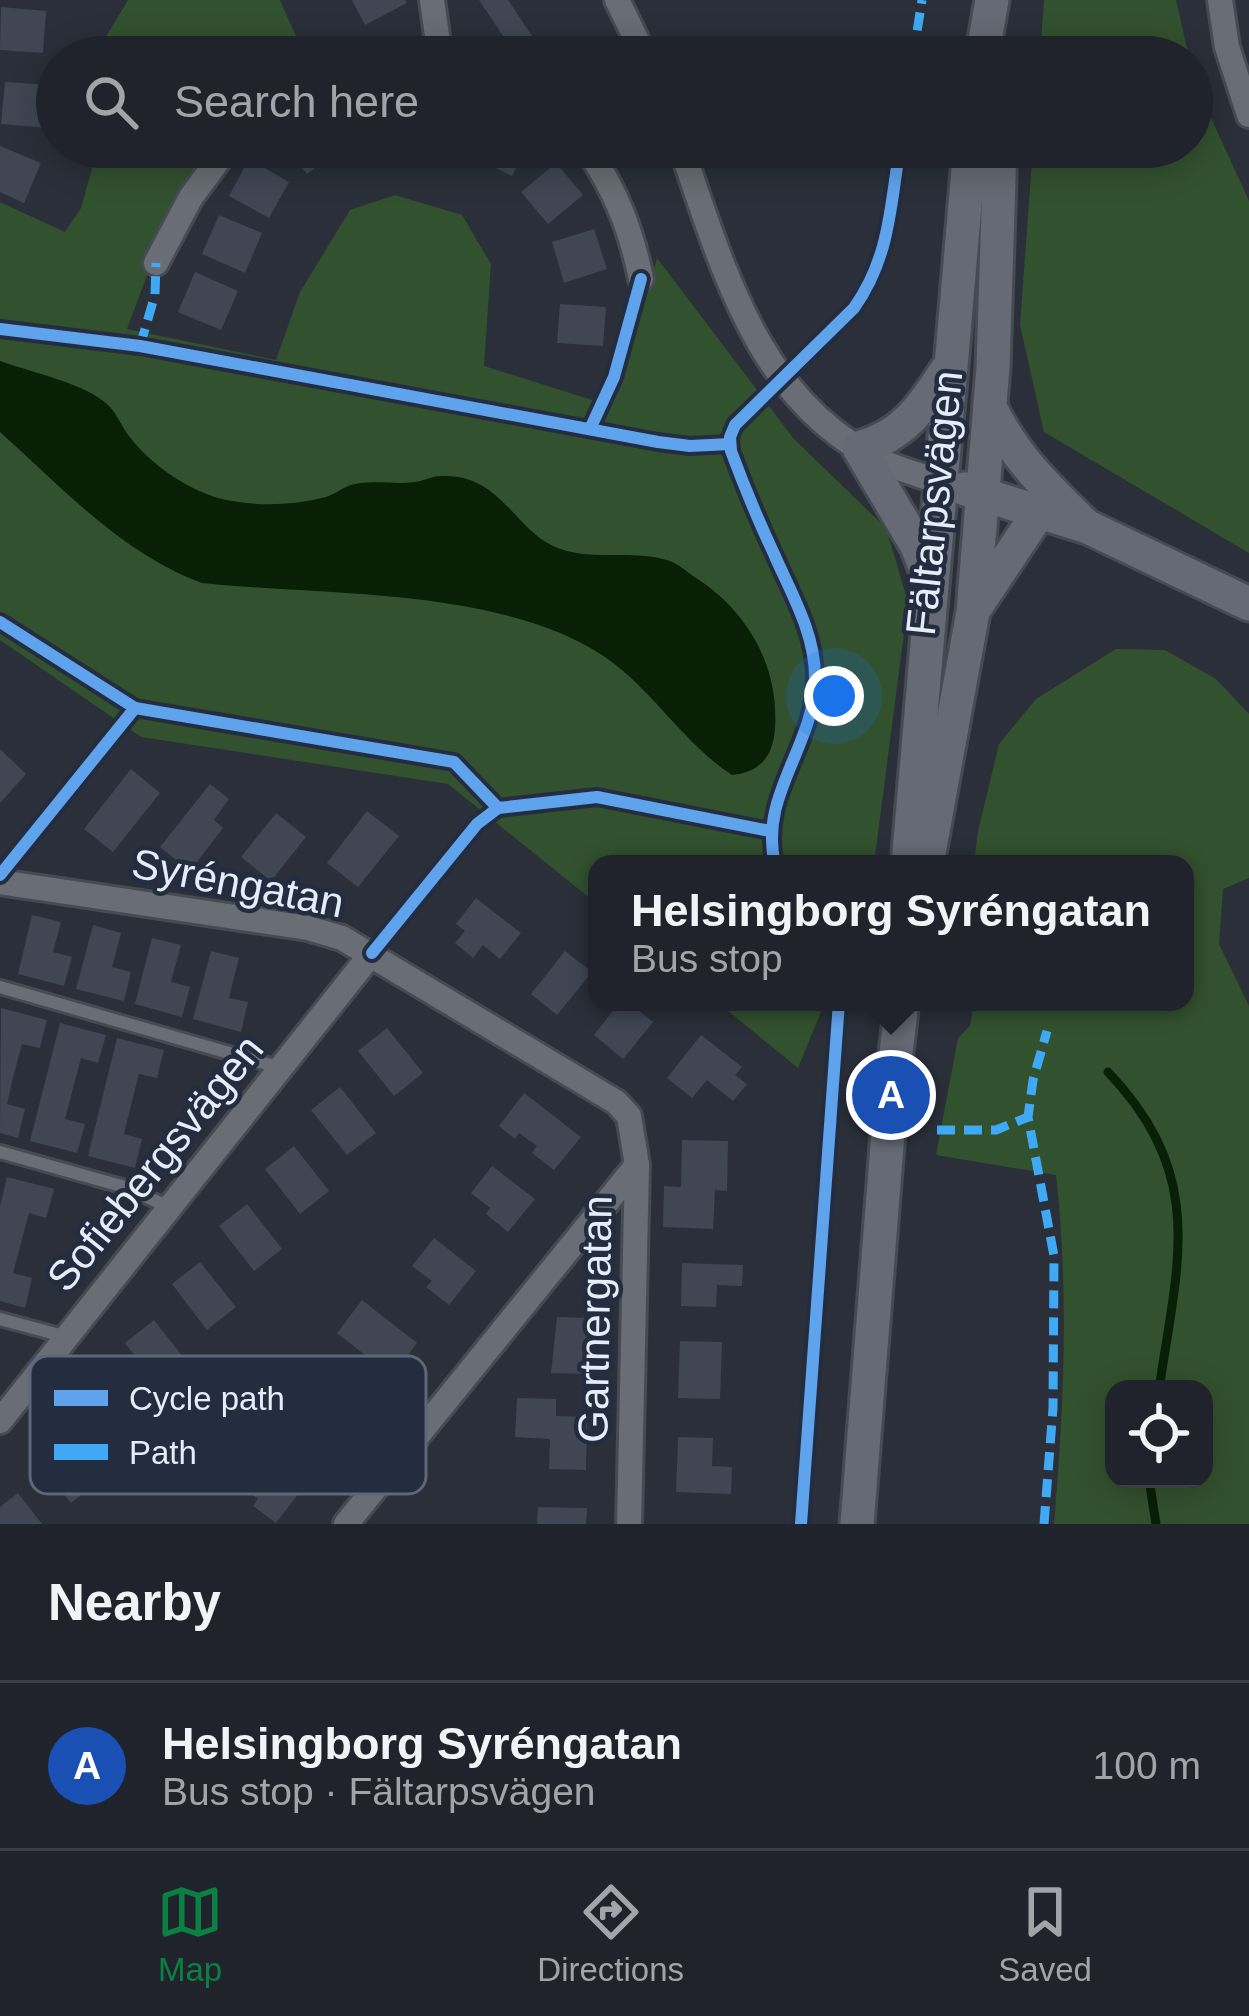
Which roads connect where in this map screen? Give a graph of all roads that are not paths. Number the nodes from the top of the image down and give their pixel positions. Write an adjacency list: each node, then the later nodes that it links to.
1 (432, 0): 5 (street)
2 (616, 0): 6 (street)
3 (996, 0): 7 (main road); 8 (main road)
4 (1220, 0): 9 (street)
5 (437, 36)
6 (634, 36)
7 (987, 36)
8 (999, 36)
9 (1249, 115)
10 (212, 168): 15 (street)
11 (600, 168): 16 (street)
12 (688, 168): 19 (street)
13 (968, 168): 17 (main road, Fältarpsvägen)
14 (999, 168): 18 (main road, Fältarpsvägen)
15 (156, 263)
16 (640, 279)
17 (951, 365): 19 (main road); 20 (main road, Fältarpsvägen)
18 (990, 407): 21 (main road, Fältarpsvägen); 23 (main road)
19 (859, 448): 20 (street); 24 (main road)
20 (940, 482): 21 (main road); 24 (main road, Fältarpsvägen)
21 (984, 494): 22 (main road); 26 (main road, Fältarpsvägen)
22 (1040, 512): 23 (main road); 26 (main road)
23 (1088, 527): 25 (main road)
24 (930, 583): 27 (main road, Fältarpsvägen)
25 (1249, 604)
26 (973, 612): 28 (main road, Fältarpsvägen)
27 (909, 855)
28 (929, 855)
29 (0, 882): 30 (street, Syréngatan)
30 (372, 953): 33 (street, Sofiebergsvägen); 34 (street, Syréngatan)
31 (0, 987): 33 (lane)
32 (901, 1011): 47 (main road)
33 (280, 1068): 37 (street, Sofiebergsvägen)
34 (629, 1116): 36 (street, Gartnergatan)
35 (0, 1152): 37 (lane)
36 (637, 1165): 43 (street); 46 (street, Gartnergatan)
37 (170, 1207): 39 (street, Sofiebergsvägen)
38 (0, 1319): 39 (lane)
39 (67, 1337): 40 (street, Sofiebergsvägen)
40 (52, 1356)
41 (30, 1382): 42 (street, Sofiebergsvägen)
42 (1, 1418)
43 (426, 1425)
44 (370, 1494): 45 (street)
45 (346, 1524)
46 (629, 1524)
47 (857, 1524)

